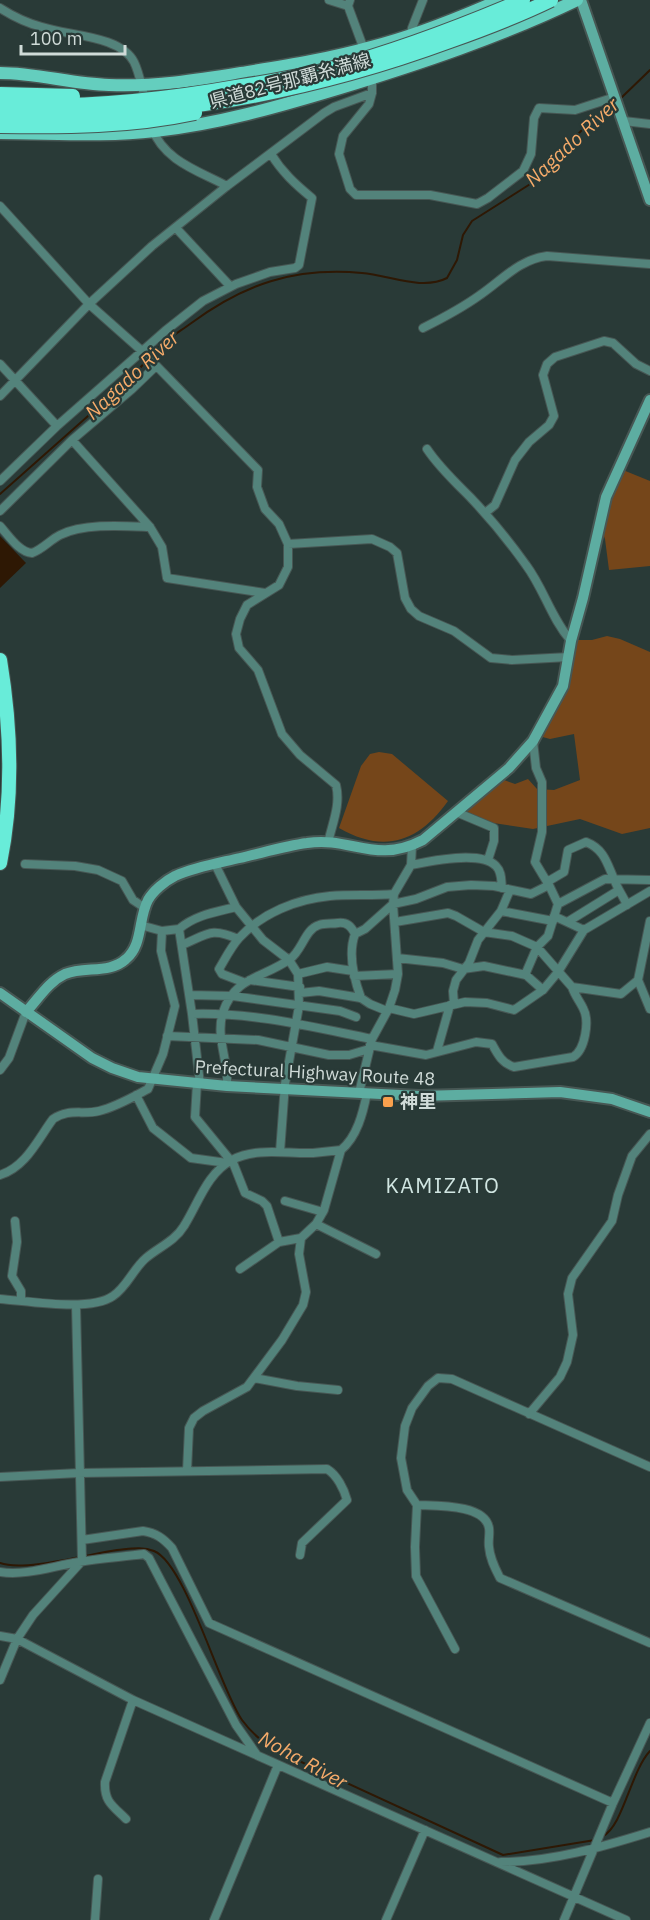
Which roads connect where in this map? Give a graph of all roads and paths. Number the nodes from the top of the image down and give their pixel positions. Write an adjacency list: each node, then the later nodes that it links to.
1 (329, 0): 7 (street)
2 (423, 0): 9 (street)
3 (500, 0): 9 (main road, 県道82号那覇糸満線)
4 (523, 0): 14 (highway, bridge)
5 (551, 0): 14 (highway, bridge)
6 (579, 0): 12 (main road, 県道82号那覇糸満線); 17 (street)
7 (350, 3): 10 (street)
8 (0, 8): 13 (street)
9 (411, 34): 10 (main road, 県道82号那覇糸満線)
10 (364, 49): 12 (street); 13 (main road, 県道82号那覇糸満線)
11 (0, 73): 13 (main road, 県道82号那覇糸満線)
12 (372, 78): 15 (street); 23 (main road, 県道82号那覇糸満線)
13 (141, 85): 23 (street)
14 (273, 87): 16 (highway, bridge); 18 (highway, bridge); 19 (highway, bridge); 22 (highway, bridge)
15 (372, 93): 17 (street); 25 (street)
16 (0, 94)
17 (615, 97): 20 (street)
18 (0, 105)
19 (0, 115)
20 (624, 121): 21 (street); 27 (street)
21 (650, 124)
22 (0, 126)
23 (153, 131): 24 (main road, 県道82号那覇糸満線); 26 (street)
24 (0, 133)
25 (271, 154): 26 (street); 31 (street)
26 (227, 186): 29 (street)
27 (650, 200)
28 (0, 206): 32 (street)
29 (176, 228): 31 (street); 32 (street)
30 (650, 264): 33 (street)
31 (230, 286): 34 (street)
32 (89, 303): 34 (street); 38 (street)
33 (423, 328)
34 (142, 351): 36 (street); 41 (street)
35 (0, 364): 38 (street)
36 (156, 366): 42 (street); 49 (street)
37 (650, 371): 46 (street)
38 (15, 380): 39 (street); 41 (street)
39 (0, 396)
40 (650, 400): 51 (street)
41 (57, 426): 44 (street)
42 (72, 440): 45 (street); 48 (street)
43 (427, 449): 46 (street)
44 (0, 481)
45 (0, 511)
46 (485, 513): 51 (street)
47 (0, 526): 48 (street)
48 (150, 528): 50 (street)
49 (288, 544): 50 (street); 52 (street)
50 (265, 594): 56 (street)
51 (571, 641): 52 (street)
52 (569, 657): 54 (street)
53 (0, 660): 59 (highway)
54 (533, 741): 55 (street); 65 (street)
55 (456, 812): 57 (street); 58 (street)
56 (328, 843): 57 (street); 61 (street)
57 (412, 846): 62 (street)
58 (488, 860): 62 (street); 66 (street)
59 (0, 863)
60 (25, 864): 74 (street)
61 (215, 864): 73 (street); 74 (street)
62 (411, 865): 69 (street)
63 (614, 879): 64 (street); 65 (street); 67 (street); 71 (street)
64 (649, 880): 68 (street)
65 (548, 884): 66 (street); 71 (street)
66 (506, 889): 70 (street); 75 (street)
67 (619, 890): 72 (street); 77 (street)
68 (650, 890): 72 (street)
69 (394, 894): 70 (street); 81 (street)
70 (393, 904): 79 (street); 86 (street)
71 (558, 904): 76 (street)
72 (627, 905): 83 (street)
73 (236, 907): 81 (street); 82 (street)
74 (145, 908): 80 (street)
75 (501, 911): 76 (street); 85 (street)
76 (553, 918): 77 (street); 89 (street)
77 (569, 921): 83 (street)
78 (650, 921): 98 (street)
79 (395, 922): 85 (street); 90 (street)
80 (140, 925): 84 (street); 111 (street)
81 (252, 926): 87 (street); 91 (street)
82 (179, 929): 84 (street); 88 (street)
83 (584, 930): 93 (street)
84 (162, 931): 116 (street)
85 (484, 932): 89 (street); 92 (street)
86 (355, 934): 91 (street); 94 (street)
87 (238, 939): 88 (street); 99 (street)
88 (182, 945): 104 (street)
89 (537, 946): 93 (street); 97 (street)
90 (397, 958): 92 (street); 96 (street)
91 (289, 960): 95 (street); 99 (street)
92 (463, 969): 97 (street); 107 (street)
93 (558, 972): 100 (street); 102 (street)
94 (354, 973): 95 (street); 96 (street); 106 (street)
95 (298, 974): 101 (street)
96 (398, 974): 109 (street)
97 (525, 975): 102 (street)
98 (638, 980): 100 (street); 110 (street)
99 (246, 981): 101 (street); 105 (street)
100 (572, 987): 121 (street)
101 (300, 990): 106 (street); 108 (street)
102 (543, 990): 107 (street)
103 (0, 993): 111 (street, Prefectural Highway Route 48)
104 (190, 995): 105 (street); 113 (street)
105 (233, 996): 108 (street); 112 (street)
106 (361, 998): 109 (street)
107 (452, 1005): 109 (street); 121 (street)
108 (299, 1006): 114 (street); 115 (street)
109 (388, 1009): 119 (street)
110 (650, 1009)
111 (26, 1012): 122 (street); 123 (street, Prefectural Highway Route 48)
112 (223, 1013): 113 (street); 115 (street); 118 (street)
113 (192, 1014): 117 (street)
114 (357, 1017)
115 (296, 1024): 119 (street); 120 (street)
116 (167, 1036): 117 (street); 123 (street)
117 (195, 1036): 118 (street); 124 (street)
118 (220, 1037): 120 (street); 125 (street)
119 (370, 1044): 120 (street); 121 (street); 127 (street)
120 (291, 1048): 126 (street)
121 (437, 1052)
122 (0, 1070)
123 (152, 1079): 124 (street, Prefectural Highway Route 48); 128 (street)
124 (199, 1084): 125 (street, Prefectural Highway Route 48); 133 (street)
125 (227, 1086): 126 (street, Prefectural Highway Route 48)
126 (285, 1089): 127 (street, Prefectural Highway Route 48); 132 (street)
127 (363, 1093): 129 (street, Prefectural Highway Route 48); 131 (street)
128 (136, 1095): 133 (street); 134 (street)
129 (650, 1112)
130 (650, 1134): 148 (street)
131 (341, 1150): 132 (street); 136 (street)
132 (280, 1152): 133 (street)
133 (230, 1161): 140 (street); 145 (street)
134 (0, 1175)
135 (285, 1201): 136 (street)
136 (323, 1212): 138 (street)
137 (15, 1221): 144 (street)
138 (316, 1224): 139 (street); 141 (street)
139 (301, 1238): 140 (street); 146 (street)
140 (279, 1242): 142 (street)
141 (376, 1254)
142 (240, 1269)
143 (0, 1299): 144 (street)
144 (21, 1300): 145 (street)
145 (76, 1305): 151 (street)
146 (254, 1378): 147 (street); 150 (street)
147 (338, 1390)
148 (529, 1414): 149 (street); 153 (street)
149 (650, 1467)
150 (187, 1471): 151 (street); 155 (street)
151 (79, 1473): 152 (street); 154 (street)
152 (0, 1477)
153 (417, 1505): 160 (street); 161 (street)
154 (82, 1540): 156 (street); 167 (street)
155 (300, 1556)
156 (81, 1562): 157 (street); 159 (street); 165 (street)
157 (0, 1572)
158 (0, 1636): 159 (street)
159 (17, 1639): 162 (street); 163 (street)
160 (650, 1643)
161 (455, 1649)
162 (0, 1680)
163 (133, 1700): 165 (street); 168 (street)
164 (650, 1723): 167 (street)
165 (257, 1756): 166 (street)
166 (278, 1765): 169 (street); 176 (street)
167 (613, 1803): 171 (street)
168 (126, 1819)
169 (425, 1830): 172 (street); 177 (street)
170 (650, 1833): 171 (street)
171 (594, 1849): 172 (street); 174 (street)
172 (496, 1862): 174 (street)
173 (98, 1879): 175 (street)
174 (574, 1897): 178 (street); 179 (street)
175 (95, 1920)
176 (214, 1920)
177 (386, 1920)
178 (564, 1920)
179 (626, 1920)

